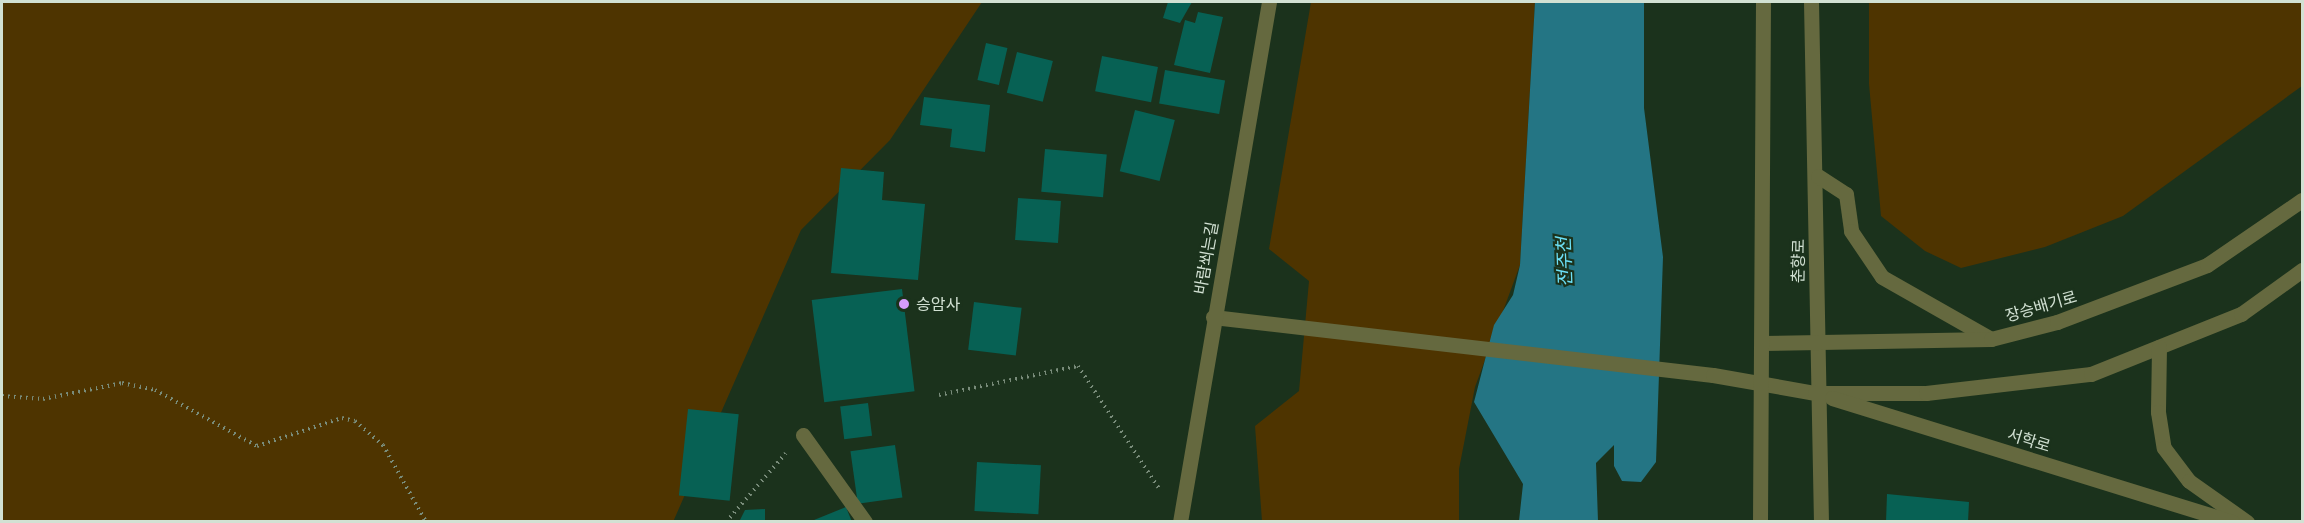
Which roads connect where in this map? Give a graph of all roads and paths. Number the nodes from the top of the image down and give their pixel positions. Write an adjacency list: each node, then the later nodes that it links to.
1 (1269, 2): 7 (street, 바람쐬는길)
2 (1763, 2): 9 (street, 춘향로)
3 (1811, 2): 4 (street, 춘향로)
4 (1818, 176): 8 (street); 10 (street, 춘향로)
5 (2302, 200): 8 (street, 장승배기로)
6 (2302, 270): 11 (street)
7 (1213, 317): 12 (street); 17 (street, 바람쐬는길)
8 (1991, 339): 10 (street, 장승배기로)
9 (1762, 343): 10 (street, 장승배기로); 12 (street, 춘향로)
10 (1815, 345): 13 (street, 춘향로)
11 (2158, 347): 13 (street); 24 (street)
12 (1762, 384): 13 (street); 21 (street, 춘향로)
13 (1815, 393): 22 (street, 춘향로); 23 (street, 서학로)
14 (939, 395): 17 (path)
15 (2, 396): 18 (path)
16 (803, 435): 19 (path); 20 (street)
17 (1180, 521)
18 (426, 522)
19 (726, 522)
20 (865, 522)
21 (1760, 522)
22 (1821, 522)
23 (2232, 522)
24 (2247, 522)

